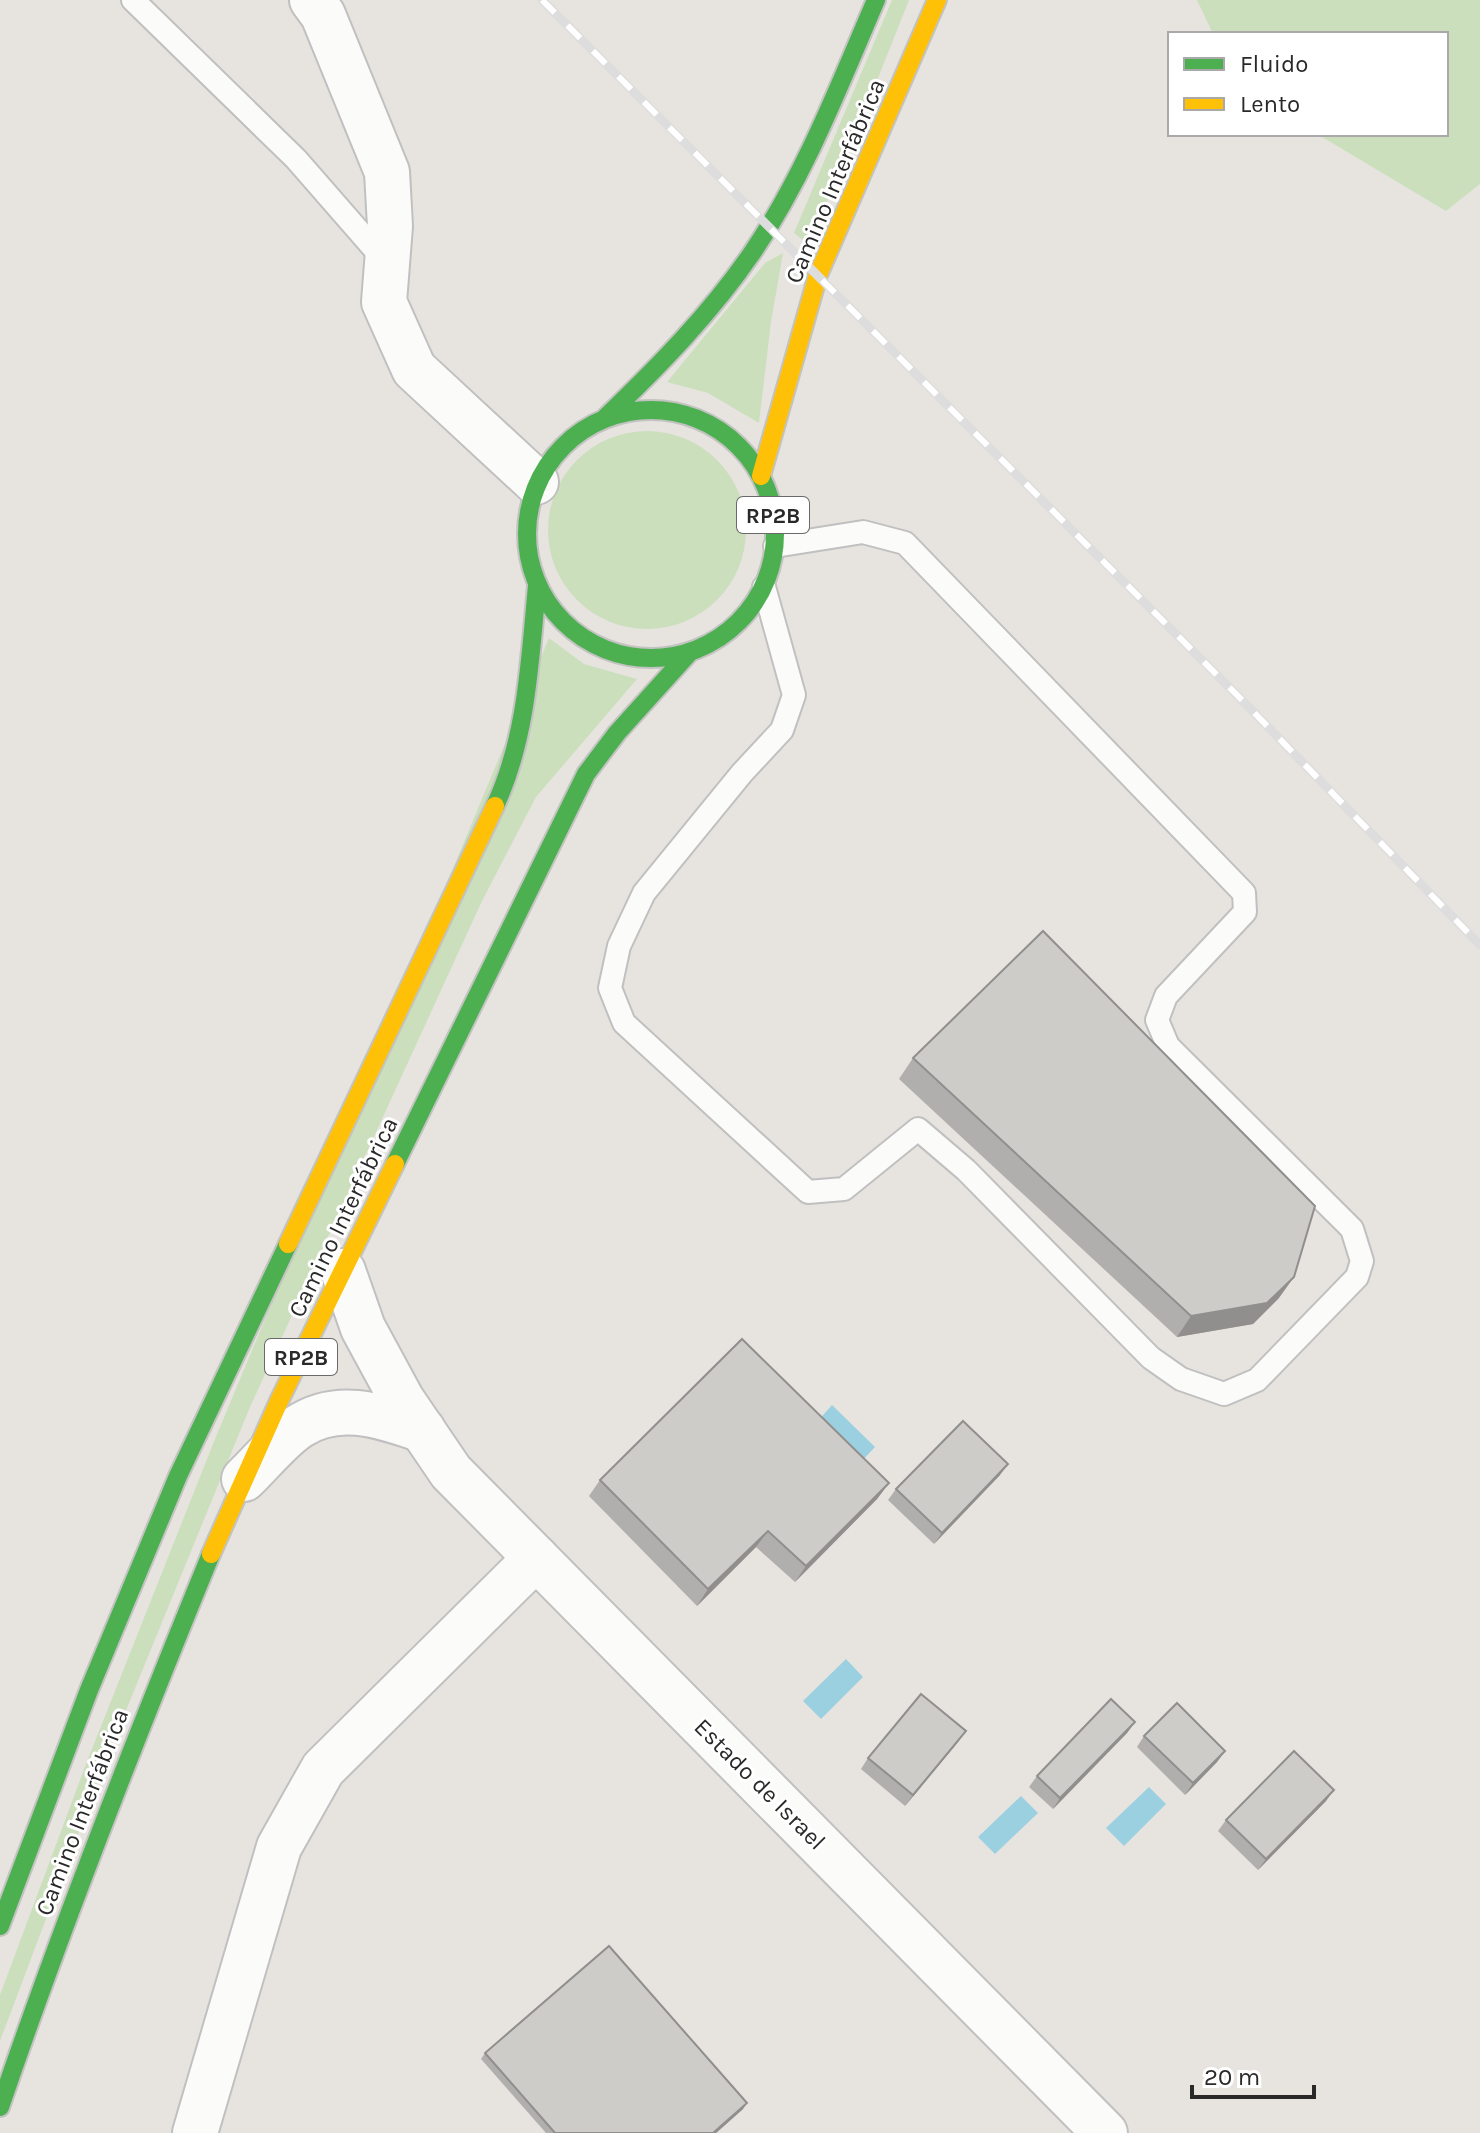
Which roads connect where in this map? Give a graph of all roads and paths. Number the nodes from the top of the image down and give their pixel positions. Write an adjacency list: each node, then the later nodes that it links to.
1 (133, 0): 5 (lane)
2 (312, 0): 5 (street)
3 (876, 0): 6 (main road, Camino Interfábrica / RP2B)
4 (937, 0): 7 (main road, Camino Interfábrica / RP2B)
5 (387, 264): 8 (street)
6 (606, 417): 7 (main road, Camino Interfábrica / RP2B); 8 (main road, Camino Interfábrica / RP2B)
7 (761, 476): 9 (main road, Camino Interfábrica / RP2B)
8 (536, 482): 10 (main road, Camino Interfábrica / RP2B)
9 (775, 546): 11 (main road, Camino Interfábrica / RP2B); 11 (lane)
10 (537, 586): 12 (main road, Camino Interfábrica / RP2B); 17 (main road, Camino Interfábrica / RP2B)
11 (764, 587): 12 (main road, Camino Interfábrica / RP2B)
12 (690, 652): 13 (main road, Camino Interfábrica / RP2B)
13 (343, 1271): 14 (street, Estado de Israel); 15 (main road, Camino Interfábrica / RP2B)
14 (423, 1430): 15 (street); 16 (street, Estado de Israel)
15 (243, 1481): 18 (main road, Camino Interfábrica / RP2B)
16 (536, 1558): 19 (street); 20 (street, Estado de Israel)
17 (0, 1926)
18 (0, 2107)
19 (195, 2133)
20 (1105, 2133)

